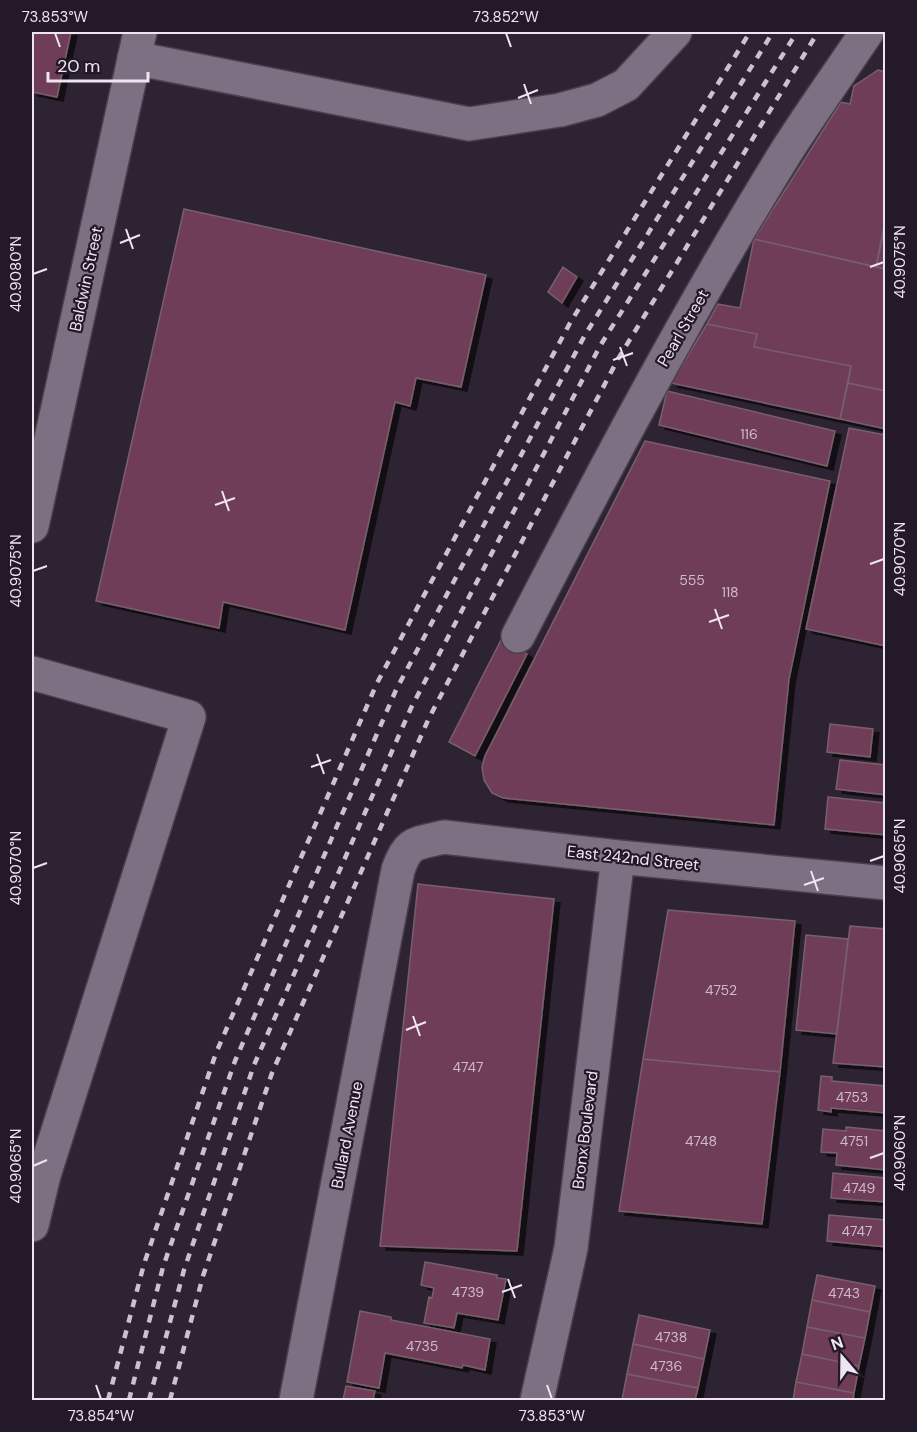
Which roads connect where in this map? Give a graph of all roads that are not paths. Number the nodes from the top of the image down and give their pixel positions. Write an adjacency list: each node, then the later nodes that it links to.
1 (675, 32): 3 (street)
2 (867, 32): 5 (street, Pearl Street)
3 (137, 45): 4 (street, Baldwin Street)
4 (32, 526)
5 (518, 636)
6 (32, 673): 10 (street)
7 (618, 857): 8 (street, East 242nd Street); 9 (street, East 242nd Street); 12 (street, Bronx Boulevard)
8 (398, 870): 11 (street, Bullard Avenue)
9 (885, 883)
10 (32, 1225)
11 (296, 1401)
12 (537, 1401)

